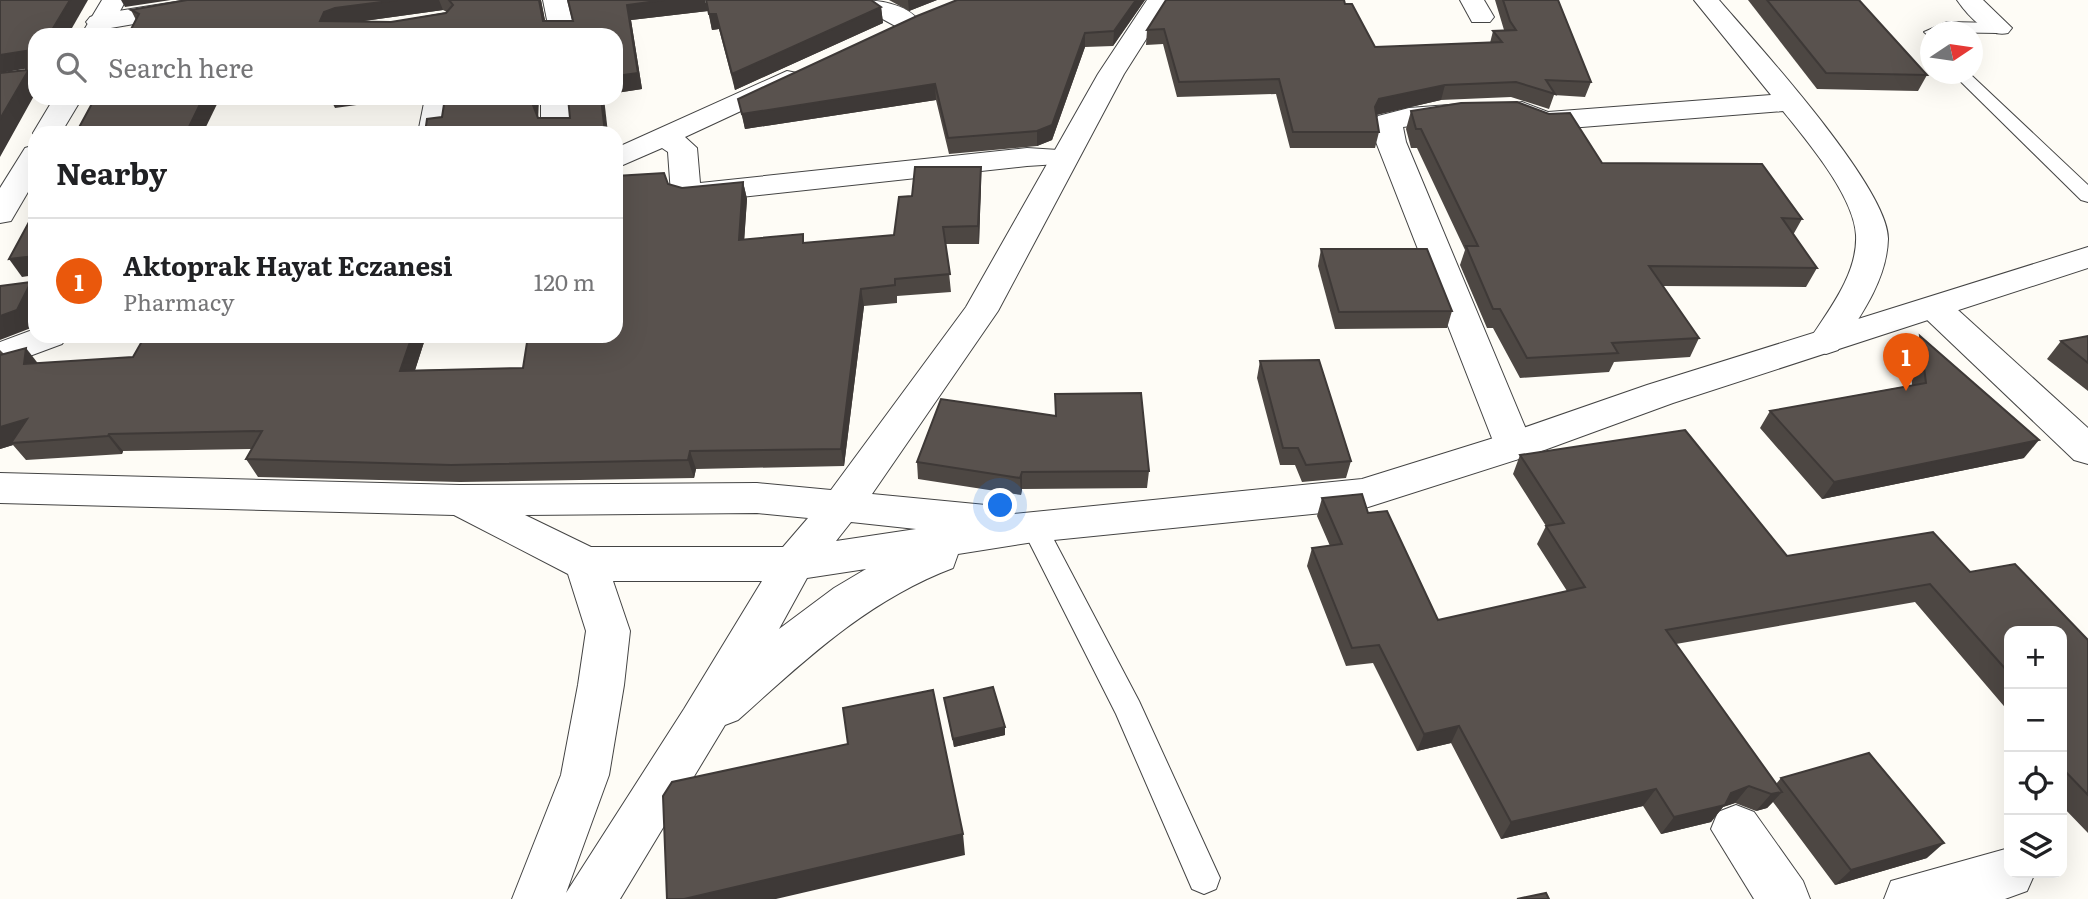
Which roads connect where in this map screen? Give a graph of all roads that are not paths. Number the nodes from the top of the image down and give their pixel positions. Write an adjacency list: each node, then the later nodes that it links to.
1 (114, 0): 9 (street)
2 (233, 0): 10 (street)
3 (555, 0): 11 (street)
4 (866, 0): 8 (street)
5 (1159, 0): 25 (street)
6 (1706, 0): 16 (street)
7 (1969, 0): 13 (street)
8 (908, 24)
9 (98, 28)
10 (102, 28)
11 (561, 28)
12 (1983, 28): 13 (lane)
13 (1999, 28)
14 (810, 68): 23 (street)
15 (1971, 84): 27 (lane)
16 (1790, 102): 31 (street); 34 (street)
17 (64, 105): 20 (street)
18 (438, 105): 21 (street)
19 (555, 105): 22 (street)
20 (51, 126)
21 (433, 126)
22 (556, 126)
23 (664, 137): 24 (street); 25 (street)
24 (623, 156)
25 (1064, 157): 38 (street)
26 (28, 166): 28 (street)
27 (2088, 196)
28 (0, 214)
29 (2088, 257): 30 (street)
30 (1935, 308): 31 (street); 35 (street)
31 (1826, 342): 34 (street)
32 (32, 343): 33 (street)
33 (0, 355)
34 (1514, 446): 39 (street)
35 (2088, 450)
36 (0, 488): 37 (street)
37 (460, 500): 38 (street); 40 (street)
38 (843, 504): 39 (street); 41 (street)
39 (1034, 526): 41 (street); 42 (street); 45 (lane)
40 (586, 564): 41 (street); 46 (street)
41 (794, 564): 42 (street)
42 (701, 724): 47 (street)
43 (1736, 829): 48 (street)
44 (2004, 874): 49 (street)
45 (1204, 878)
46 (538, 899)
47 (590, 899)
48 (1784, 899)
49 (1909, 899)

